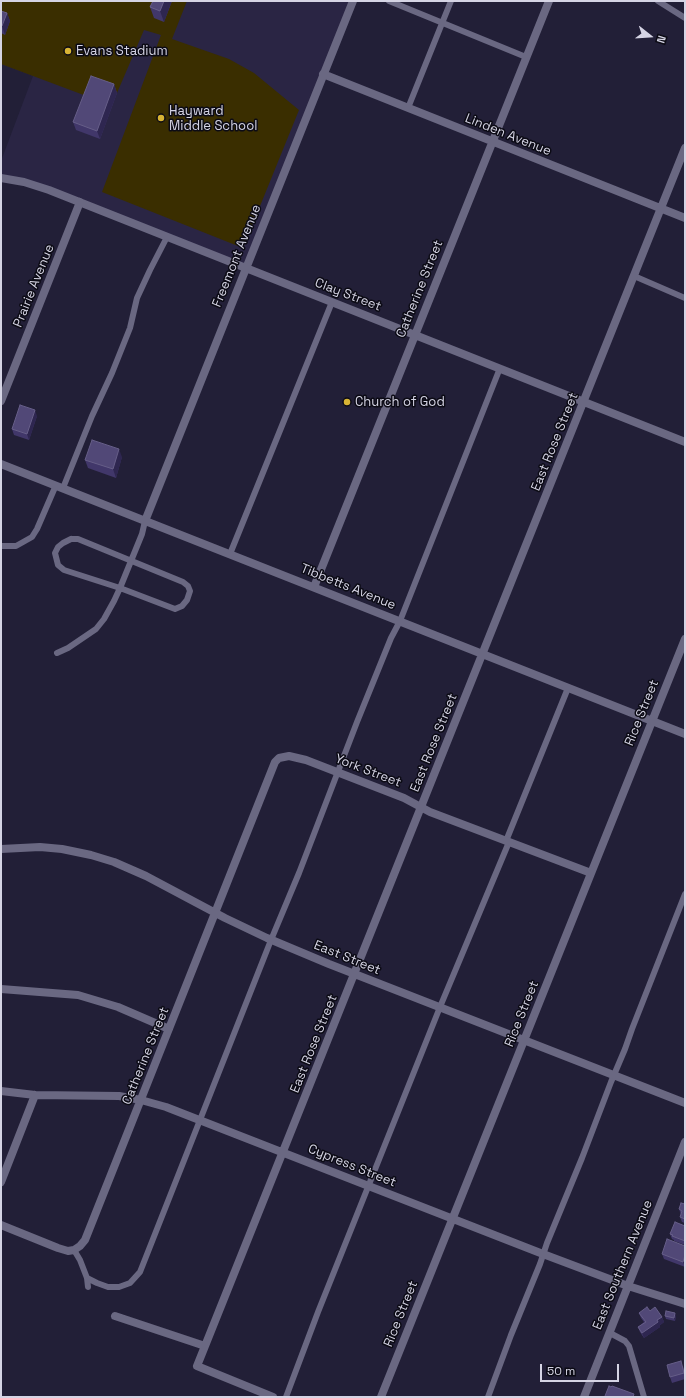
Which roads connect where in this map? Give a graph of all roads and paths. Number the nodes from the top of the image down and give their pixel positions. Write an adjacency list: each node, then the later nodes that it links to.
1 (353, 1): 9 (street, Freemont Avenue)
2 (389, 1): 7 (lane)
3 (451, 1): 7 (lane)
4 (549, 1): 8 (street, Catherine Street)
5 (658, 1): 6 (lane)
6 (685, 18)
7 (442, 24): 8 (lane); 10 (lane)
8 (526, 57): 11 (street, Catherine Street)
9 (323, 74): 10 (street, Linden Avenue); 18 (street, Freemont Avenue)
10 (408, 108): 11 (street, Linden Avenue)
11 (492, 142): 15 (street, Linden Avenue); 22 (street, Catherine Street)
12 (685, 148): 15 (street, East Rose Street)
13 (1, 178): 14 (street, Clay Street)
14 (80, 202): 17 (street, Clay Street); 24 (street, Prairie Avenue)
15 (661, 209): 16 (street, Linden Avenue); 19 (street, East Rose Street)
16 (685, 218)
17 (167, 237): 18 (street, Clay Street); 28 (lane)
18 (246, 268): 21 (street, Clay Street); 29 (street, Freemont Avenue)
19 (634, 276): 20 (lane); 25 (street, East Rose Street)
20 (685, 298)
21 (332, 302): 22 (street, Clay Street); 31 (lane)
22 (415, 334): 23 (street, Clay Street); 33 (street, Catherine Street)
23 (500, 368): 25 (street, Clay Street); 35 (lane)
24 (1, 401)
25 (584, 401): 26 (street, Clay Street); 38 (street, East Rose Street)
26 (685, 442)
27 (1, 464): 28 (street, Tibbetts Avenue)
28 (59, 487): 29 (street, Tibbetts Avenue); 30 (lane)
29 (145, 521): 31 (street, Tibbetts Avenue); 32 (lane)
30 (1, 546)
31 (230, 554): 33 (street, Tibbetts Avenue)
32 (131, 560): 34 (lane); 34 (lane); 34 (lane)
33 (314, 587): 35 (street, Tibbetts Avenue)
34 (120, 588): 37 (lane)
35 (400, 621): 38 (street, Tibbetts Avenue); 42 (lane)
36 (685, 639): 40 (street, Rice Street)
37 (57, 653)
38 (482, 654): 39 (street, Tibbetts Avenue); 43 (street, East Rose Street)
39 (568, 688): 40 (street, Tibbetts Avenue); 45 (lane)
40 (652, 721): 41 (street, Tibbetts Avenue); 47 (street, Rice Street)
41 (685, 734)
42 (338, 772): 43 (street, York Street); 44 (street, York Street); 50 (lane)
43 (421, 807): 45 (street, York Street); 51 (street, East Rose Street)
44 (255, 813): 49 (street, Catherine Street)
45 (508, 841): 47 (street, York Street); 53 (lane)
46 (1, 849): 49 (street, East Street)
47 (591, 873): 55 (street, Rice Street)
48 (685, 894): 56 (lane)
49 (215, 913): 50 (street, East Street); 54 (street, Catherine Street)
50 (271, 940): 51 (street, East Street); 61 (lane)
51 (355, 974): 53 (street, East Street); 63 (street, East Rose Street)
52 (1, 989): 54 (street)
53 (440, 1007): 55 (street, East Street); 65 (lane)
54 (169, 1029): 59 (street, Catherine Street)
55 (524, 1040): 56 (street, East Street); 66 (street, Rice Street)
56 (614, 1075): 60 (street, East Street); 69 (lane)
57 (1, 1091): 58 (street, Cypress Street)
58 (35, 1095): 59 (street, Cypress Street); 64 (street)
59 (141, 1100): 61 (street, Cypress Street); 68 (street, Catherine Street)
60 (685, 1103)
61 (201, 1120): 63 (street, Cypress Street); 70 (lane)
62 (685, 1142): 71 (street, East Southern Avenue)
63 (283, 1152): 65 (street, Cypress Street); 76 (street, East Rose Street)
64 (1, 1182)
65 (369, 1186): 66 (street, Cypress Street); 78 (lane)
66 (453, 1219): 69 (street, Cypress Street); 79 (street, Rice Street)
67 (1, 1225): 68 (street)
68 (74, 1250): 70 (lane)
69 (544, 1254): 71 (street, Cypress Street); 80 (lane)
70 (87, 1278): 72 (lane)
71 (628, 1286): 73 (street, Cypress Street); 75 (street, East Southern Avenue)
72 (88, 1287)
73 (685, 1304)
74 (115, 1316): 76 (street)
75 (610, 1333): 81 (street, East Southern Avenue); 82 (lane)
76 (205, 1346): 77 (street, East Rose Street)
77 (273, 1397)
78 (286, 1397)
79 (381, 1397)
80 (488, 1397)
81 (584, 1397)
82 (644, 1397)

